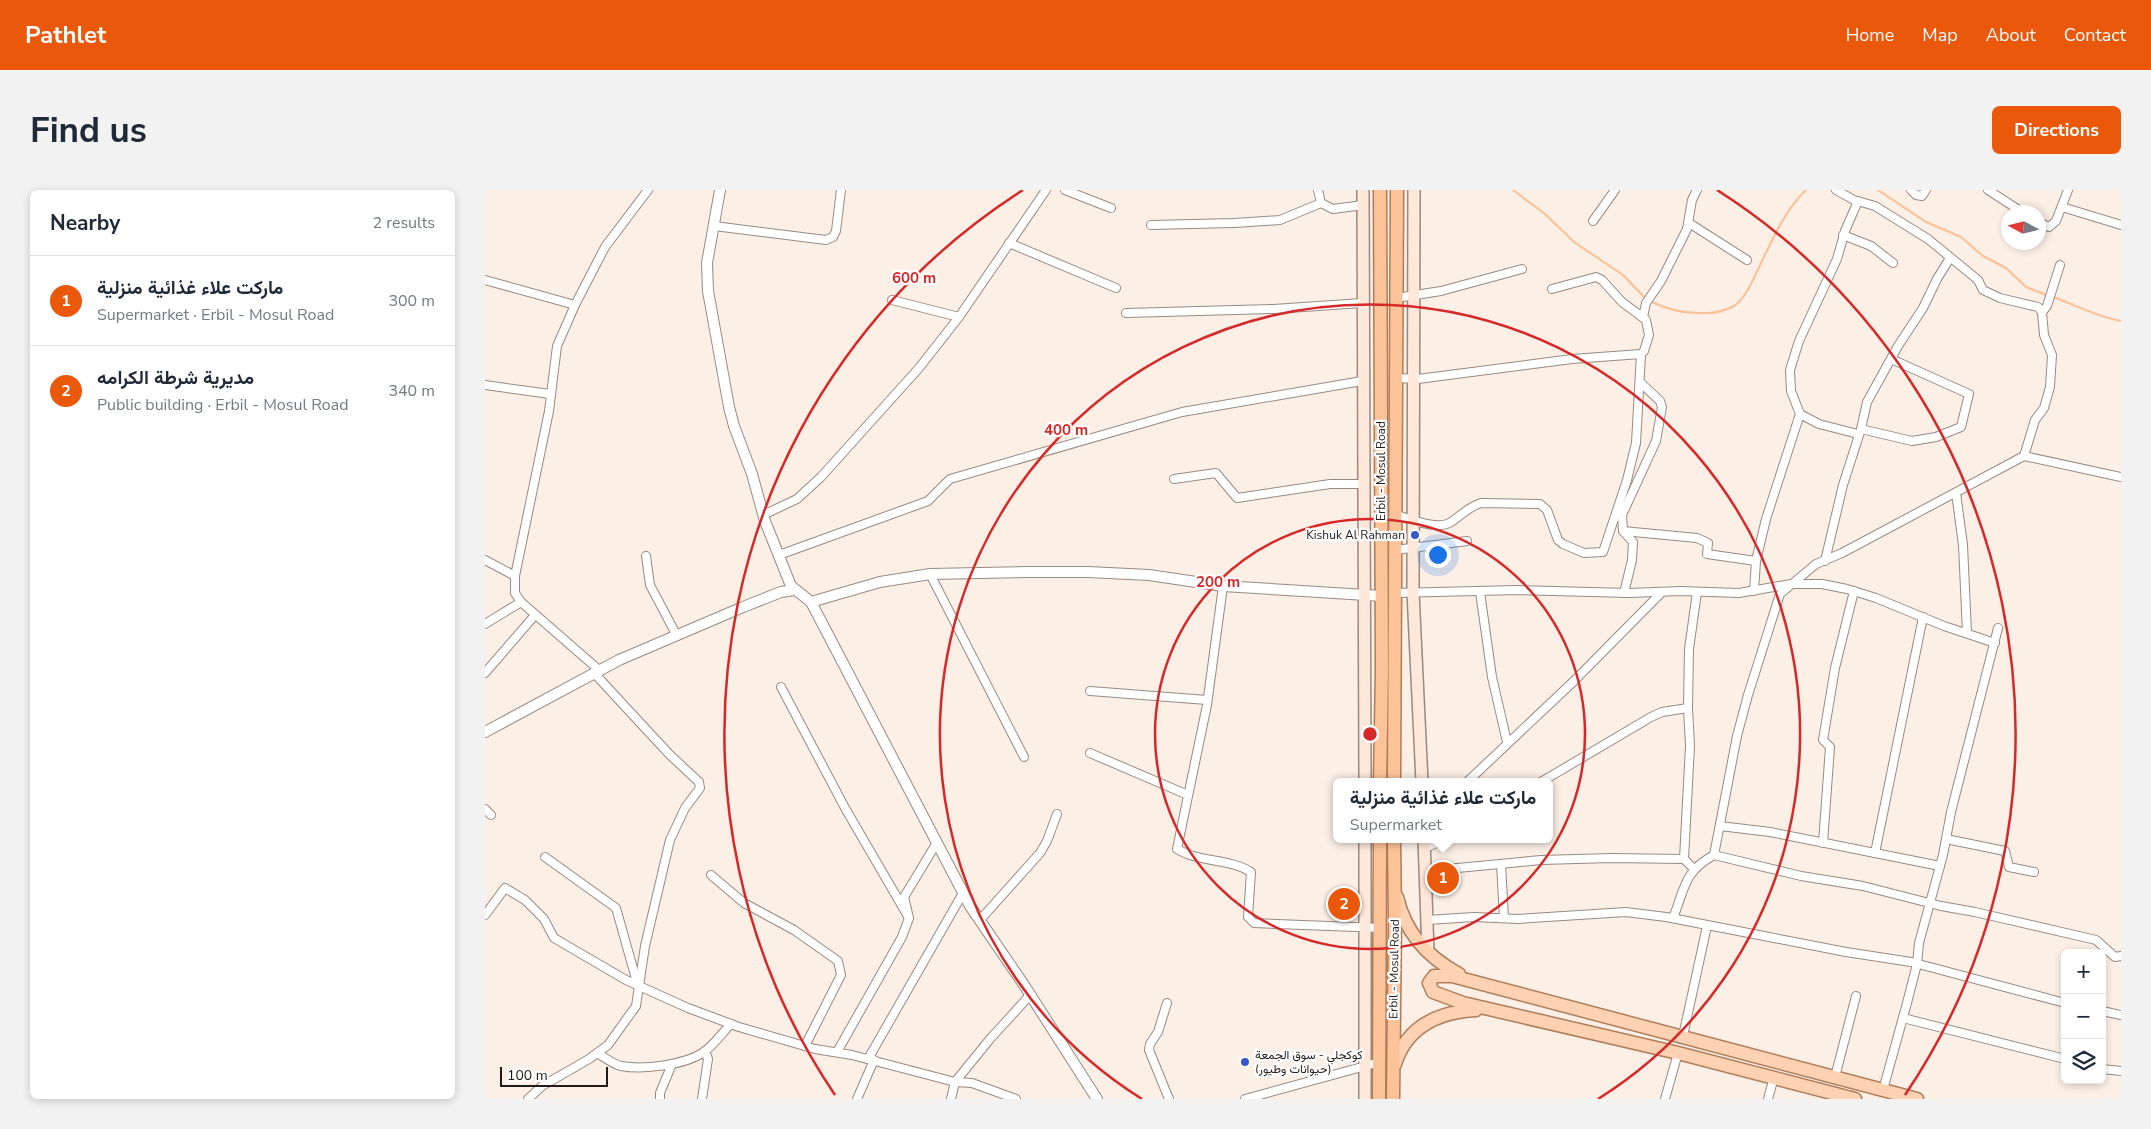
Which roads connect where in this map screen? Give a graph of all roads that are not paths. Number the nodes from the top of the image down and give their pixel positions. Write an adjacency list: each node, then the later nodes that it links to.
1 (647, 190): 44 (street)
2 (720, 190): 28 (street)
3 (841, 190): 28 (street)
4 (1046, 190): 31 (street)
5 (1065, 190): 23 (street)
6 (1318, 190): 19 (street)
7 (1363, 190): 20 (main road)
8 (1381, 190): 90 (highway, Erbil - Mosul Road)
9 (1397, 190): 41 (highway, Erbil - Mosul Road)
10 (1414, 190): 40 (main road)
11 (1615, 190): 24 (street)
12 (1697, 190): 25 (street)
13 (1836, 190): 18 (street)
14 (1911, 190): 15 (street)
15 (1926, 190)
16 (1988, 190): 21 (street)
17 (2068, 190): 22 (street)
18 (1858, 201): 30 (street); 32 (street)
19 (1321, 203): 20 (street); 27 (street)
20 (1363, 205): 43 (main road)
21 (2011, 205)
22 (2062, 207): 26 (street); 29 (street)
23 (1111, 208)
24 (1593, 221)
25 (1689, 223): 33 (street); 48 (street)
26 (2121, 224)
27 (1151, 225)
28 (714, 226): 65 (street)
29 (2046, 226)
30 (1843, 235): 34 (street); 57 (street)
31 (1009, 243): 38 (street); 47 (street)
32 (1950, 258): 45 (street); 50 (street)
33 (1747, 260)
34 (1893, 263)
35 (2060, 265): 45 (street)
36 (1522, 269): 40 (street)
37 (485, 280): 44 (street)
38 (1116, 288)
39 (1552, 289): 48 (street)
40 (1414, 295): 41 (street); 52 (main road)
41 (1396, 298): 51 (highway, Erbil - Mosul Road)
42 (892, 300): 47 (street)
43 (1362, 303): 46 (street); 53 (main road)
44 (575, 305): 56 (street)
45 (2042, 312): 59 (street)
46 (1126, 313)
47 (959, 317): 65 (street)
48 (1643, 317): 49 (street)
49 (1641, 354): 52 (street); 54 (street)
50 (1891, 359): 58 (street); 58 (street)
51 (1396, 378): 52 (street); 64 (highway, Erbil - Mosul Road)
52 (1414, 379): 66 (main road)
53 (1363, 381): 62 (main road); 71 (street)
54 (1640, 382): 66 (street); 67 (street)
55 (485, 385): 56 (street)
56 (550, 394): 77 (street)
57 (1799, 414): 58 (street); 74 (street)
58 (1860, 432): 75 (street)
59 (2024, 456): 60 (street); 63 (street)
60 (2121, 476)
61 (1174, 479): 62 (street)
62 (1363, 484): 89 (main road)
63 (1956, 493): 75 (street); 97 (street)
64 (1395, 514): 66 (street); 70 (highway, Erbil - Mosul Road)
65 (763, 515): 71 (street)
66 (1413, 521): 69 (main road)
67 (1623, 532): 74 (street); 88 (street)
68 (1467, 541): 69 (street)
69 (1413, 548): 70 (street); 83 (main road)
70 (1395, 550): 87 (highway, Erbil - Mosul Road)
71 (779, 555): 80 (street)
72 (646, 556): 98 (street)
73 (485, 560): 77 (street)
74 (1756, 561): 81 (street)
75 (1825, 561): 78 (street)
76 (930, 574): 79 (street); 92 (street); 109 (street)
77 (515, 576): 91 (street)
78 (1791, 584): 81 (street); 82 (street); 120 (street)
79 (1223, 586): 89 (street); 104 (street)
80 (794, 590): 92 (street); 98 (street)
81 (1754, 591): 86 (street)
82 (1854, 591): 94 (street); 125 (street)
83 (1413, 592): 84 (street); 87 (street); 113 (main road)
84 (1480, 592): 88 (street); 107 (street)
85 (1662, 592): 86 (street); 88 (street); 107 (street)
86 (1697, 592): 105 (street)
87 (1395, 593): 112 (highway, Erbil - Mosul Road)
88 (1624, 593)
89 (1364, 596): 90 (street); 110 (main road)
90 (1382, 596): 111 (highway, Erbil - Mosul Road)
91 (521, 602): 93 (street); 95 (street)
92 (811, 602): 126 (street)
93 (535, 615): 100 (street); 101 (street)
94 (1923, 617): 97 (street); 128 (street)
95 (485, 624)
96 (1999, 628): 99 (street)
97 (1967, 633): 99 (street)
98 (677, 636): 100 (street)
99 (1995, 643): 121 (street)
100 (597, 672): 106 (street); 154 (street)
101 (485, 673)
102 (781, 687): 142 (street)
103 (1090, 691): 104 (street)
104 (1207, 700): 116 (street)
105 (1688, 708): 115 (street); 131 (street)
106 (485, 732)
107 (1507, 742): 114 (street)
108 (1090, 753): 116 (street)
109 (1024, 757)
110 (1365, 778)
111 (1380, 778)
112 (1395, 778)
113 (1422, 778)
114 (1471, 778)
115 (1548, 778)
116 (1188, 796): 149 (street)
117 (485, 809): 119 (street)
118 (1057, 814): 145 (street)
119 (491, 816)
120 (1720, 826): 125 (street); 129 (street)
121 (1946, 839): 133 (street); 136 (street)
122 (1365, 843): 149 (main road)
123 (1380, 843): 148 (highway, Erbil - Mosul Road)
124 (1394, 843): 138 (highway, Erbil - Mosul Road)
125 (1823, 843): 128 (street)
126 (936, 844): 139 (street); 142 (street)
127 (1425, 844): 135 (main road)
128 (1875, 853): 133 (street)
129 (1713, 855): 134 (street); 140 (street)
130 (545, 857): 154 (street)
131 (1684, 859): 132 (street); 134 (street)
132 (1501, 864): 135 (street); 143 (street)
133 (1940, 866): 140 (street)
134 (1694, 869): 144 (street)
135 (1426, 871): 146 (main road)
136 (2034, 872)
137 (711, 875): 165 (street)
138 (1394, 881): 150 (main road); 178 (highway, Erbil - Mosul Road)
139 (963, 893): 145 (street); 171 (street)
140 (1931, 904): 151 (street); 152 (street)
141 (485, 915): 154 (street)
142 (909, 918): 167 (street)
143 (1503, 918): 144 (street); 146 (street)
144 (1673, 918): 147 (street)
145 (980, 920): 155 (street)
146 (1427, 920): 150 (main road)
147 (1707, 926): 152 (street); 164 (street)
148 (1381, 928): 149 (street); 172 (highway, Erbil - Mosul Road)
149 (1364, 929): 174 (main road)
150 (1428, 952): 153 (main road)
151 (2121, 956)
152 (1917, 964): 157 (street); 162 (street)
153 (1475, 981): 159 (main road); 164 (main road)
154 (639, 986): 163 (street); 168 (street)
155 (1031, 994): 180 (street); 189 (street)
156 (1856, 996): 179 (street)
157 (2061, 1002)
158 (1167, 1003): 190 (street)
159 (1489, 1010): 169 (main road); 178 (main road)
160 (2106, 1012): 161 (street)
161 (2121, 1015)
162 (1903, 1018): 170 (street); 181 (street)
163 (731, 1024): 165 (street); 166 (street)
164 (1683, 1036): 179 (main road)
165 (805, 1046): 167 (street)
166 (705, 1051): 173 (street); 185 (street)
167 (837, 1052): 171 (street)
168 (597, 1053): 173 (street); 183 (street)
169 (1678, 1053): 177 (main road); 194 (street)
170 (2061, 1058)
171 (871, 1059): 180 (street); 186 (street)
172 (1380, 1062): 174 (street); 193 (highway, Erbil - Mosul Road)
173 (672, 1064): 184 (street)
174 (1366, 1067): 191 (street); 192 (main road)
175 (2106, 1069): 176 (street)
176 (2121, 1071)
177 (1775, 1077): 195 (street); 196 (main road)
178 (1393, 1078): 182 (highway, Erbil - Mosul Road)
179 (1835, 1078): 181 (main road)
180 (955, 1082): 187 (street); 188 (street)
181 (1883, 1090): 197 (main road)
182 (1393, 1098)
183 (528, 1099)
184 (660, 1099)
185 (702, 1099)
186 (857, 1099)
187 (951, 1099)
188 (1016, 1099)
189 (1097, 1099)
190 (1169, 1099)
191 (1245, 1099)
192 (1365, 1099)
193 (1379, 1099)
194 (1665, 1099)
195 (1768, 1099)
196 (1855, 1099)
197 (1917, 1099)

